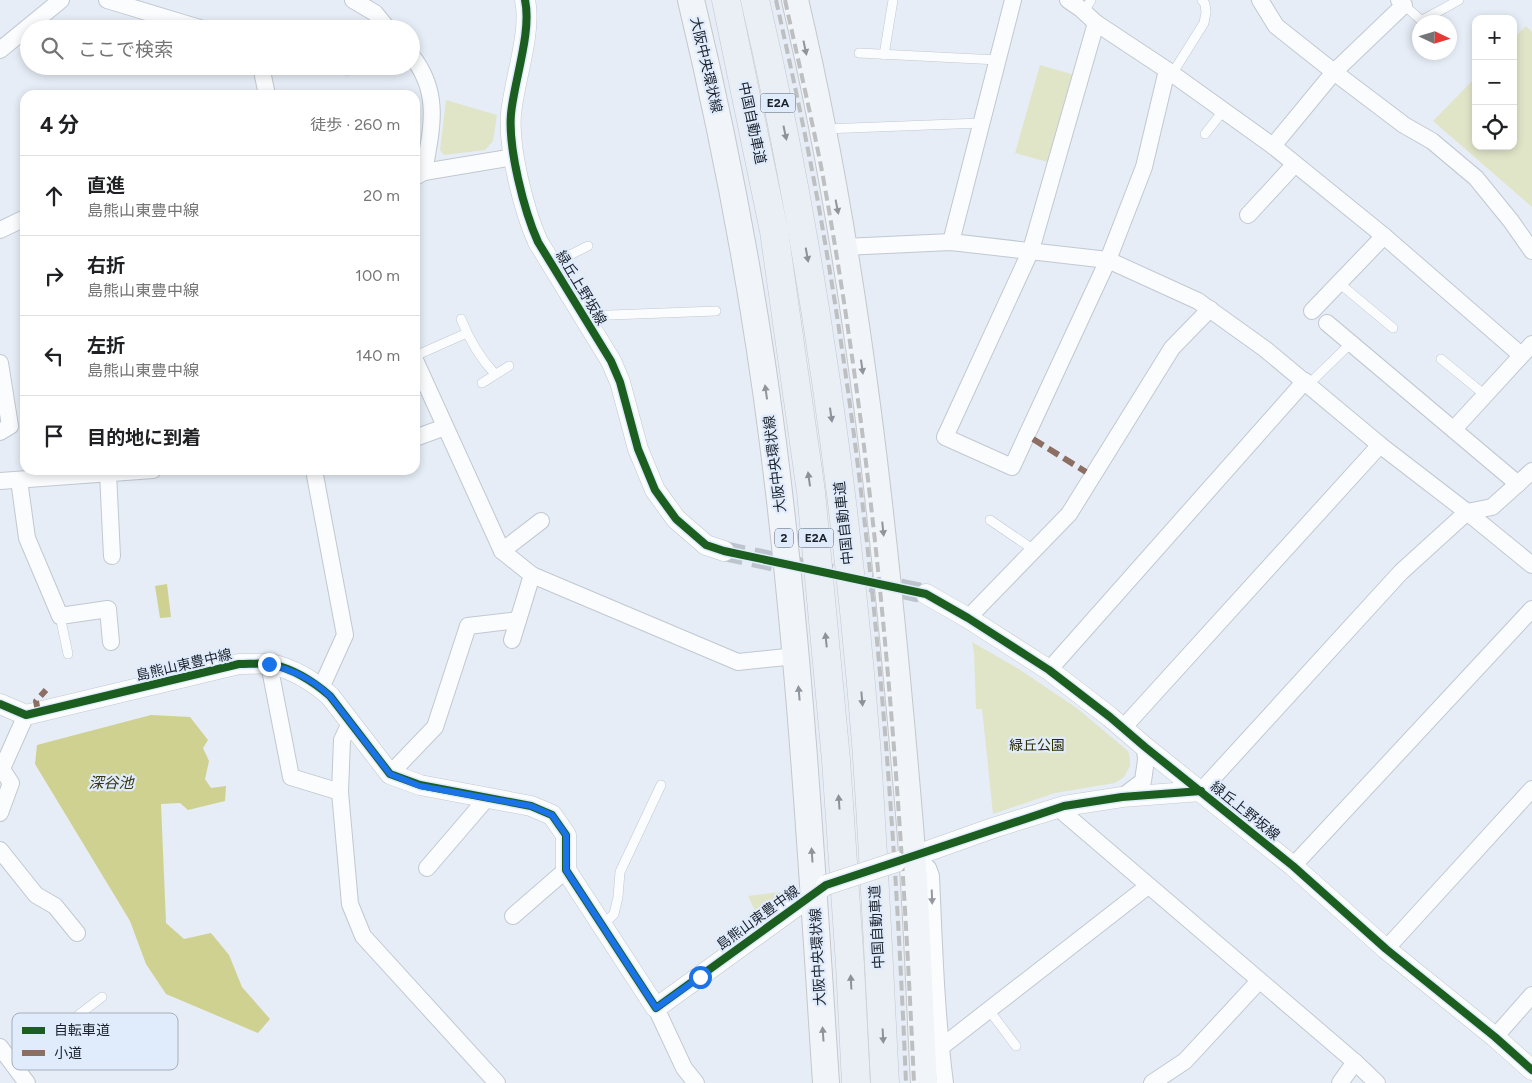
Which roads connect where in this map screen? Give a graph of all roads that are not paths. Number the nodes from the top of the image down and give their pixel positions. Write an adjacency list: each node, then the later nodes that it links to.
1 (61, 0): 20 (street)
2 (107, 0): 21 (street)
3 (354, 0): 16 (street)
4 (525, 0): 38 (street, 緑丘上野坂線)
5 (691, 0): 101 (main road, 大阪中央環状線 / 2, one-way to 5)
6 (726, 0): 149 (highway, 中国自動車道 / E2A, one-way to 6)
7 (755, 0): 150 (highway, 中国自動車道 / E2A, one-way to 150)
8 (795, 0): 35 (main road, one-way to 35)
9 (893, 0): 26 (lane)
10 (1013, 0): 27 (street)
11 (1068, 0): 17 (street)
12 (1202, 0): 29 (lane)
13 (1260, 0): 30 (street)
14 (1459, 0): 19 (lane)
15 (1401, 2): 18 (lane); 30 (street)
16 (378, 7): 22 (street)
17 (1091, 12): 29 (street); 48 (street)
18 (1415, 15)
19 (1434, 15)
20 (37, 20)
21 (173, 20)
22 (384, 20)
23 (20, 34): 24 (street)
24 (0, 50)
25 (859, 53): 26 (lane)
26 (884, 54): 27 (lane)
27 (998, 60): 34 (street)
28 (420, 71): 40 (street)
29 (1170, 72): 33 (street); 50 (street)
30 (1334, 72): 37 (street); 49 (street)
31 (263, 75): 32 (street)
32 (267, 90)
33 (1223, 111): 36 (lane); 37 (street)
34 (981, 123): 35 (lane); 45 (street)
35 (822, 129): 47 (main road, one-way to 47)
36 (1205, 134)
37 (1273, 146): 39 (street)
38 (514, 157): 40 (street); 51 (street, 緑丘上野坂線)
39 (1295, 164): 41 (street); 44 (street)
40 (420, 175)
41 (1248, 215)
42 (20, 220): 43 (street)
43 (0, 230)
44 (1384, 236): 52 (street); 62 (street)
45 (951, 242): 47 (street); 48 (street)
46 (588, 246): 51 (lane)
47 (844, 247): 121 (main road, one-way to 121)
48 (1031, 250): 50 (street); 50 (street)
49 (1532, 251)
50 (1108, 260): 53 (street)
51 (552, 264): 56 (street, 緑丘上野坂線)
52 (1339, 283): 55 (street); 59 (lane)
53 (1210, 309): 70 (street); 87 (street)
54 (716, 311): 56 (lane)
55 (1312, 311)
56 (583, 316): 89 (street, 緑丘上野坂線)
57 (461, 319): 60 (lane)
58 (1327, 323): 61 (street)
59 (1393, 328)
60 (466, 333): 63 (lane); 68 (lane)
61 (1351, 344): 70 (lane); 73 (street)
62 (1526, 349): 71 (street)
63 (420, 354)
64 (1441, 359): 71 (lane)
65 (0, 363): 74 (street)
66 (509, 366): 68 (lane)
67 (420, 371): 72 (street)
68 (495, 374): 69 (lane)
69 (482, 382)
70 (1307, 382): 76 (street); 103 (street)
71 (1485, 395): 73 (street)
72 (445, 427): 75 (street); 88 (street)
73 (1454, 430): 83 (street)
74 (0, 432)
75 (420, 436)
76 (1380, 445): 84 (street); 108 (street)
77 (1532, 471): 83 (street)
78 (70, 475): 81 (street)
79 (101, 475): 90 (street)
80 (315, 475): 104 (street)
81 (19, 480): 82 (street); 95 (street)
82 (0, 481)
83 (1518, 484): 84 (street)
84 (1467, 512): 91 (street); 115 (street)
85 (990, 520): 87 (lane)
86 (541, 521): 88 (street)
87 (1034, 550): 96 (street)
88 (502, 551): 92 (street)
89 (724, 551)
90 (112, 556)
91 (1532, 565)
92 (532, 575): 97 (street); 101 (street)
93 (926, 594): 96 (street, 緑丘上野坂線)
94 (1532, 609): 122 (street)
95 (60, 616): 99 (street); 100 (lane)
96 (968, 618): 103 (street, 緑丘上野坂線)
97 (518, 620): 98 (street); 111 (street)
98 (512, 640)
99 (111, 642)
100 (68, 654)
101 (796, 656): 126 (main road, 大阪中央環状線 / 2, one-way to 101)
102 (269, 664): 104 (street, 島熊山東豊中線); 106 (street, 島熊山東豊中線); 114 (street)
103 (1050, 670): 108 (street, 緑丘上野坂線)
104 (321, 688): 107 (street, 島熊山東豊中線)
105 (0, 704): 106 (street)
106 (26, 715): 110 (street)
107 (350, 723): 111 (street, 島熊山東豊中線); 114 (street)
108 (1123, 728): 109 (street, 緑丘上野坂線)
109 (1145, 747): 115 (street, 緑丘上野坂線); 117 (street)
110 (1, 771): 119 (street)
111 (390, 774): 116 (street)
112 (661, 784): 128 (lane)
113 (1532, 789): 130 (street)
114 (340, 792): 146 (street)
115 (1201, 792): 117 (street, 島熊山東豊中線); 122 (street, 緑丘上野坂線)
116 (488, 797): 123 (street); 124 (street)
117 (1122, 797): 118 (street, 島熊山東豊中線)
118 (1058, 808): 121 (street, 島熊山東豊中線); 125 (street)
119 (0, 813)
120 (0, 850): 129 (street)
121 (904, 860): 126 (street, 島熊山東豊中線, bridge); 140 (street, one-way to 140); 151 (main road)
122 (1293, 866): 130 (street, 緑丘上野坂線)
123 (427, 868)
124 (566, 870): 127 (street); 128 (street)
125 (1148, 886): 131 (street); 135 (street)
126 (820, 889): 134 (street, 島熊山東豊中線); 148 (main road, 大阪中央環状線 / 2, one-way to 126)
127 (514, 916)
128 (602, 926): 134 (street)
129 (77, 933)
130 (1386, 949): 137 (street, 緑丘上野坂線)
131 (1258, 980): 141 (street); 153 (street)
132 (1532, 995): 137 (street)
133 (102, 997): 136 (lane)
134 (656, 1008): 147 (street)
135 (989, 1010): 138 (lane); 140 (street)
136 (81, 1013)
137 (1494, 1037): 144 (street, 緑丘上野坂線)
138 (1016, 1046)
139 (0, 1047): 142 (street)
140 (940, 1048): 152 (street)
141 (1355, 1062): 154 (street); 155 (street)
142 (12, 1064)
143 (17, 1070): 145 (street)
144 (1532, 1070)
145 (27, 1083)
146 (497, 1083)
147 (696, 1083)
148 (826, 1083)
149 (856, 1083)
150 (885, 1083)
151 (924, 1083)
152 (945, 1083)
153 (1152, 1083)
154 (1340, 1083)
155 (1376, 1083)

